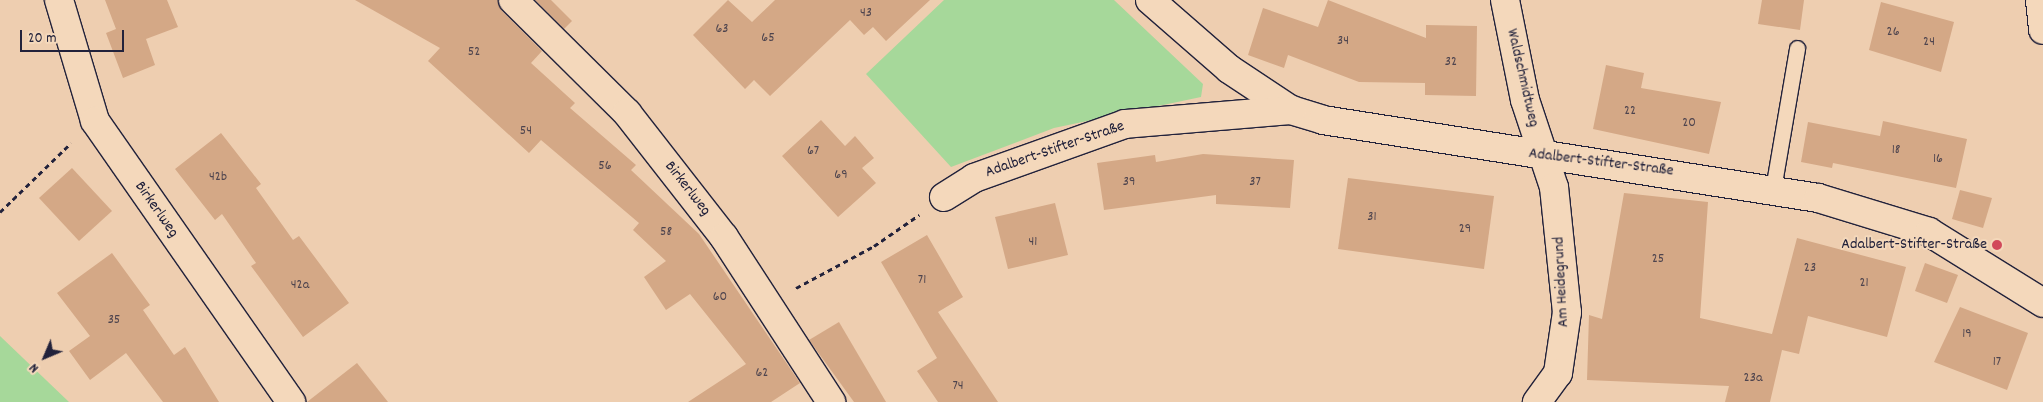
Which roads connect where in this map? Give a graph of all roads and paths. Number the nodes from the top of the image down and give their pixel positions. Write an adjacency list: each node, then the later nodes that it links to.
1 (59, 0): 9 (street, Birkerlweg)
2 (513, 0): 15 (street, Birkerlweg)
3 (1150, 0): 8 (street, Adalbert-Stifter-Straße)
4 (1505, 0): 10 (street, Waldschmidtweg)
5 (2040, 0): 6 (street)
6 (2043, 30)
7 (1797, 48): 11 (lane)
8 (1291, 110): 10 (street, Adalbert-Stifter-Straße); 12 (street, Adalbert-Stifter-Straße)
9 (95, 121): 13 (path); 16 (street, Birkerlweg)
10 (1542, 156): 11 (street, Adalbert-Stifter-Straße); 18 (street, Am Heidegrund)
11 (1773, 189): 14 (street, Adalbert-Stifter-Straße)
12 (944, 198): 15 (path)
13 (0, 212)
14 (2042, 298)
15 (770, 304): 17 (street, Birkerlweg)
16 (291, 402)
17 (831, 402)
18 (1537, 402)

